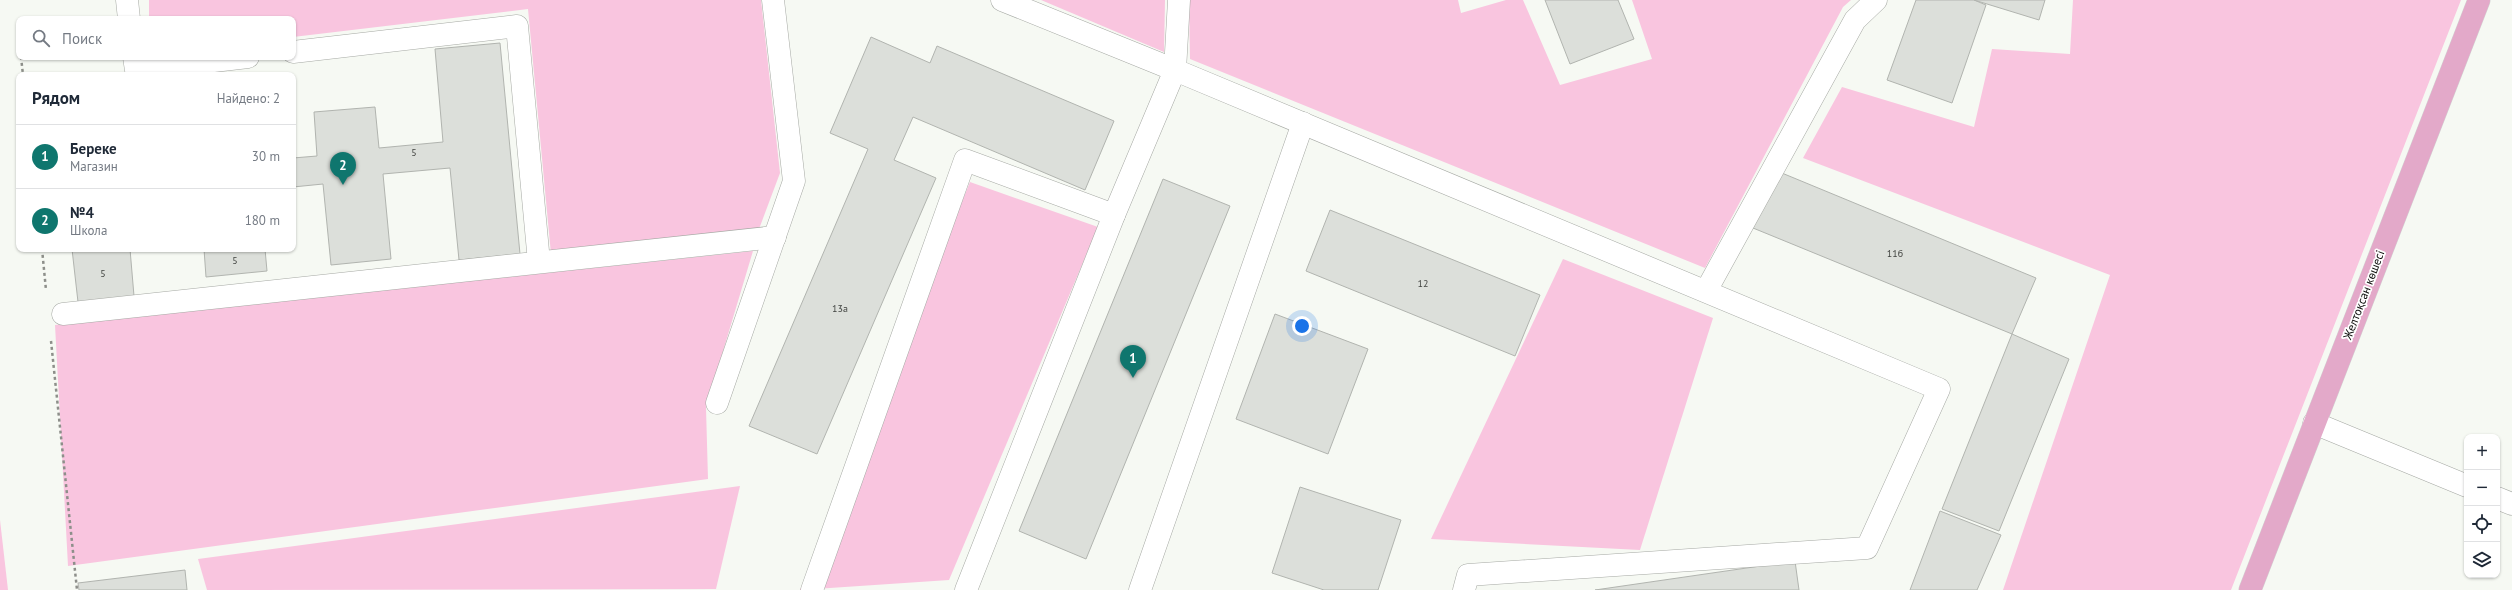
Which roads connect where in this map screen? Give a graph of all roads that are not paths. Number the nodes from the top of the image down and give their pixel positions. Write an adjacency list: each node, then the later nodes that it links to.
1 (127, 0): 7 (lane)
2 (773, 0): 14 (lane)
3 (1002, 0): 11 (lane)
4 (1179, 0): 11 (lane)
5 (1876, 0): 16 (lane)
6 (2479, 0): 19 (main road, Желтоқсан көшесі)
7 (129, 16)
8 (296, 52): 15 (lane)
9 (134, 60): 10 (lane)
10 (222, 60)
11 (1175, 70): 12 (lane); 13 (lane)
12 (1303, 123): 16 (lane); 25 (lane)
13 (1114, 215): 23 (lane); 24 (lane)
14 (775, 237): 15 (lane); 18 (lane)
15 (539, 262): 17 (lane)
16 (1706, 291): 26 (lane)
17 (63, 314)
18 (717, 403)
19 (2314, 423): 20 (lane); 27 (main road, Желтоқсан көшесі)
20 (2464, 485)
21 (2500, 499): 22 (lane)
22 (2512, 504)
23 (812, 590)
24 (966, 590)
25 (1140, 590)
26 (1464, 590)
27 (2250, 590)

